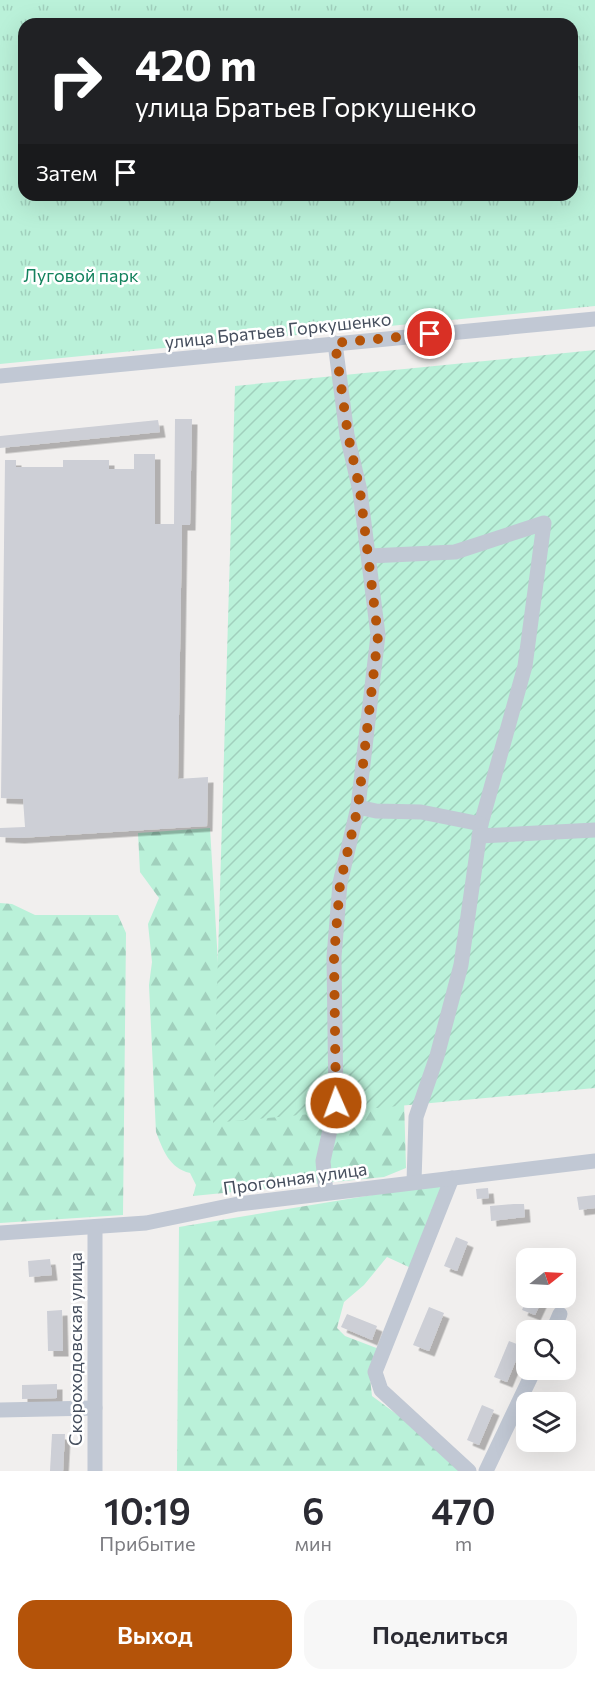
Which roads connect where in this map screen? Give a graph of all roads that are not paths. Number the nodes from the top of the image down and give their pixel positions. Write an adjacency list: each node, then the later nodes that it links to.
1 (595, 320): 2 (street, улица Братьев Горкушенко)
2 (335, 343): 3 (street, улица Братьев Горкушенко); 4 (street)
3 (0, 376)
4 (369, 556): 5 (street); 6 (street)
5 (358, 807): 6 (street); 11 (street)
6 (480, 830): 7 (street); 10 (street)
7 (595, 830)
8 (595, 1161): 9 (street, Прогонная улица)
9 (452, 1178): 10 (street, Прогонная улица); 20 (street)
10 (414, 1182): 11 (street, Прогонная улица)
11 (326, 1193): 12 (street, Прогонная улица)
12 (95, 1227): 13 (street, Прогонная улица); 17 (street, Скороходовская улица)
13 (0, 1233)
14 (560, 1314): 15 (street)
15 (557, 1320)
16 (529, 1380): 21 (street)
17 (95, 1408): 18 (street); 19 (street, Скороходовская улица)
18 (0, 1410)
19 (94, 1471)
20 (469, 1471)
21 (486, 1471)

